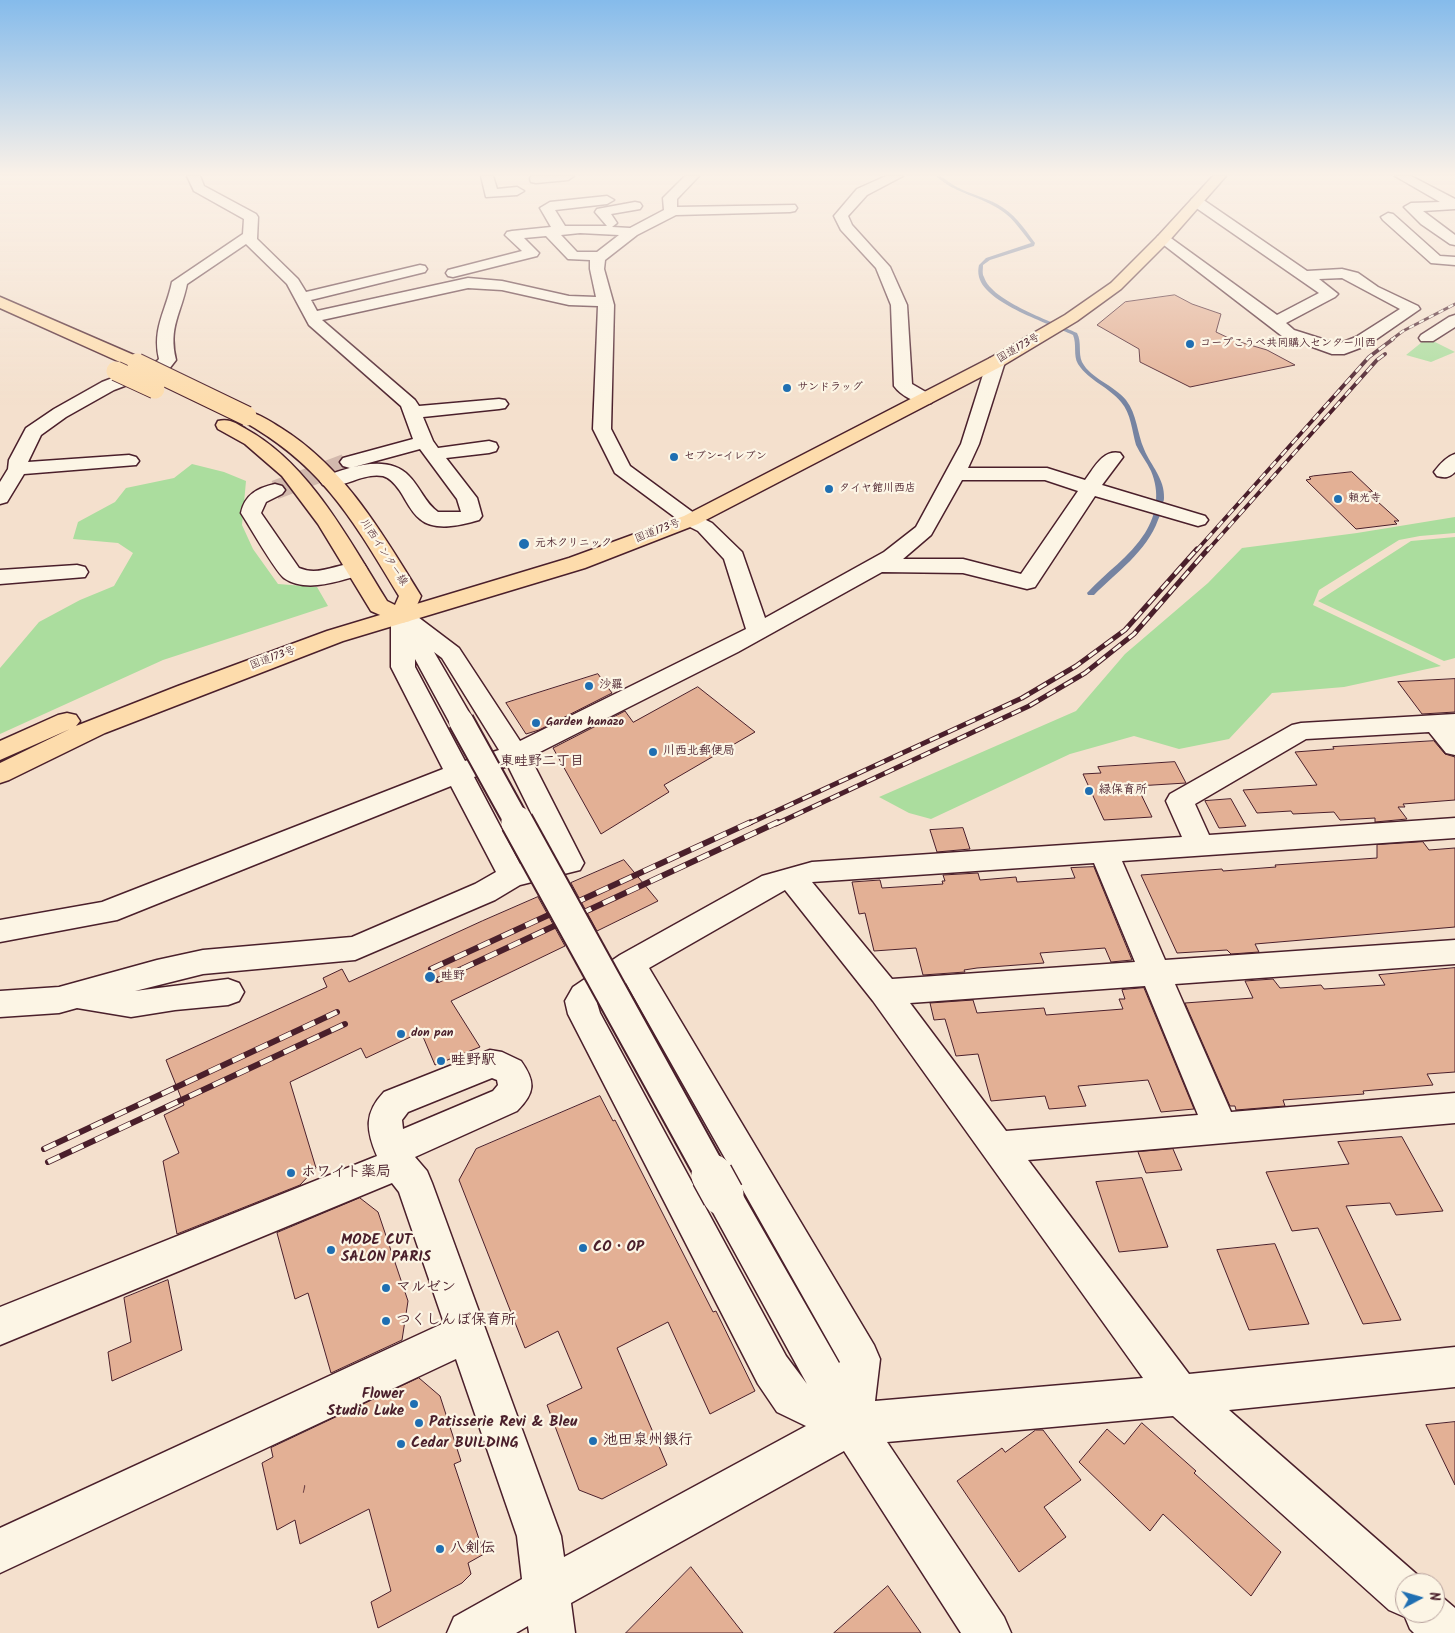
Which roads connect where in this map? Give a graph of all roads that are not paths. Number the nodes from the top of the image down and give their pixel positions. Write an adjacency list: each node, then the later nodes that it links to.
1 (224, 252): 33 (street)
2 (262, 252): 17 (street)
3 (531, 252): 16 (street)
4 (570, 252): 12 (street)
5 (605, 252): 12 (street)
6 (869, 252): 26 (street)
7 (1129, 252): 26 (main road, 国道173号)
8 (1150, 252): 25 (main road, 国道173号)
9 (1181, 252): 23 (street)
10 (1270, 252): 15 (street)
11 (1427, 252): 13 (street)
12 (602, 256): 18 (street)
13 (1455, 261)
14 (420, 269): 17 (street)
15 (1305, 276): 23 (street); 23 (street)
16 (456, 285): 18 (street); 21 (street)
17 (302, 298): 21 (street)
18 (605, 301): 40 (street)
19 (0, 302): 36 (main road, 川西インター線, bridge)
20 (0, 317): 43 (main road, bridge)
21 (313, 318): 28 (street)
22 (1455, 320): 24 (street)
23 (1276, 322)
24 (1427, 338)
25 (996, 362): 26 (main road, 国道173号); 35 (street)
26 (918, 395): 40 (main road, 国道173号)
27 (499, 404): 28 (street)
28 (413, 412): 30 (street)
29 (489, 447): 30 (street)
30 (428, 448): 34 (street); 36 (street)
31 (1113, 457): 37 (street)
32 (128, 461): 33 (street)
33 (12, 463): 39 (street)
34 (346, 463)
35 (955, 474): 37 (street); 42 (street)
36 (330, 480): 47 (main road, 川西インター線)
37 (1089, 489): 41 (street); 42 (street)
38 (275, 490): 43 (street)
39 (0, 498)
40 (683, 514): 47 (main road, 国道173号); 48 (street)
41 (1198, 520)
42 (877, 565): 48 (street)
43 (356, 569): 46 (main road)
44 (77, 572): 45 (street)
45 (0, 577)
46 (379, 606): 47 (main road); 51 (main road, 国道173号)
47 (406, 606): 52 (street); 53 (street); 54 (main road, 国道173号); 76 (street, bridge)
48 (758, 631): 52 (street)
49 (1445, 722): 50 (street); 56 (street)
50 (1455, 748)
51 (0, 751)
52 (514, 754): 53 (street); 58 (street)
53 (458, 773): 58 (street); 60 (street)
54 (0, 774)
55 (1455, 828): 56 (street)
56 (1200, 846): 57 (street)
57 (1104, 853): 59 (street); 63 (street)
58 (512, 876): 66 (street)
59 (791, 877): 62 (street); 65 (street)
60 (0, 931)
61 (1455, 952): 63 (street)
62 (630, 964): 76 (street); 76 (street)
63 (1154, 973): 65 (street); 69 (street)
64 (228, 992): 66 (street)
65 (884, 992): 70 (street)
66 (77, 996): 67 (street)
67 (0, 1004)
68 (1455, 1108): 69 (street)
69 (1221, 1128): 70 (street)
70 (999, 1147): 75 (street)
71 (395, 1158): 71 (street); 72 (street); 73 (street)
72 (0, 1326)
73 (467, 1334): 77 (street); 79 (street)
74 (1455, 1366): 75 (street)
75 (1180, 1395): 76 (street); 78 (street)
76 (851, 1424): 79 (street); 82 (street)
77 (0, 1551)
78 (1395, 1585)
79 (550, 1612): 81 (street)
80 (1438, 1623): 83 (street)
81 (470, 1633)
82 (988, 1633)
83 (1449, 1633)

